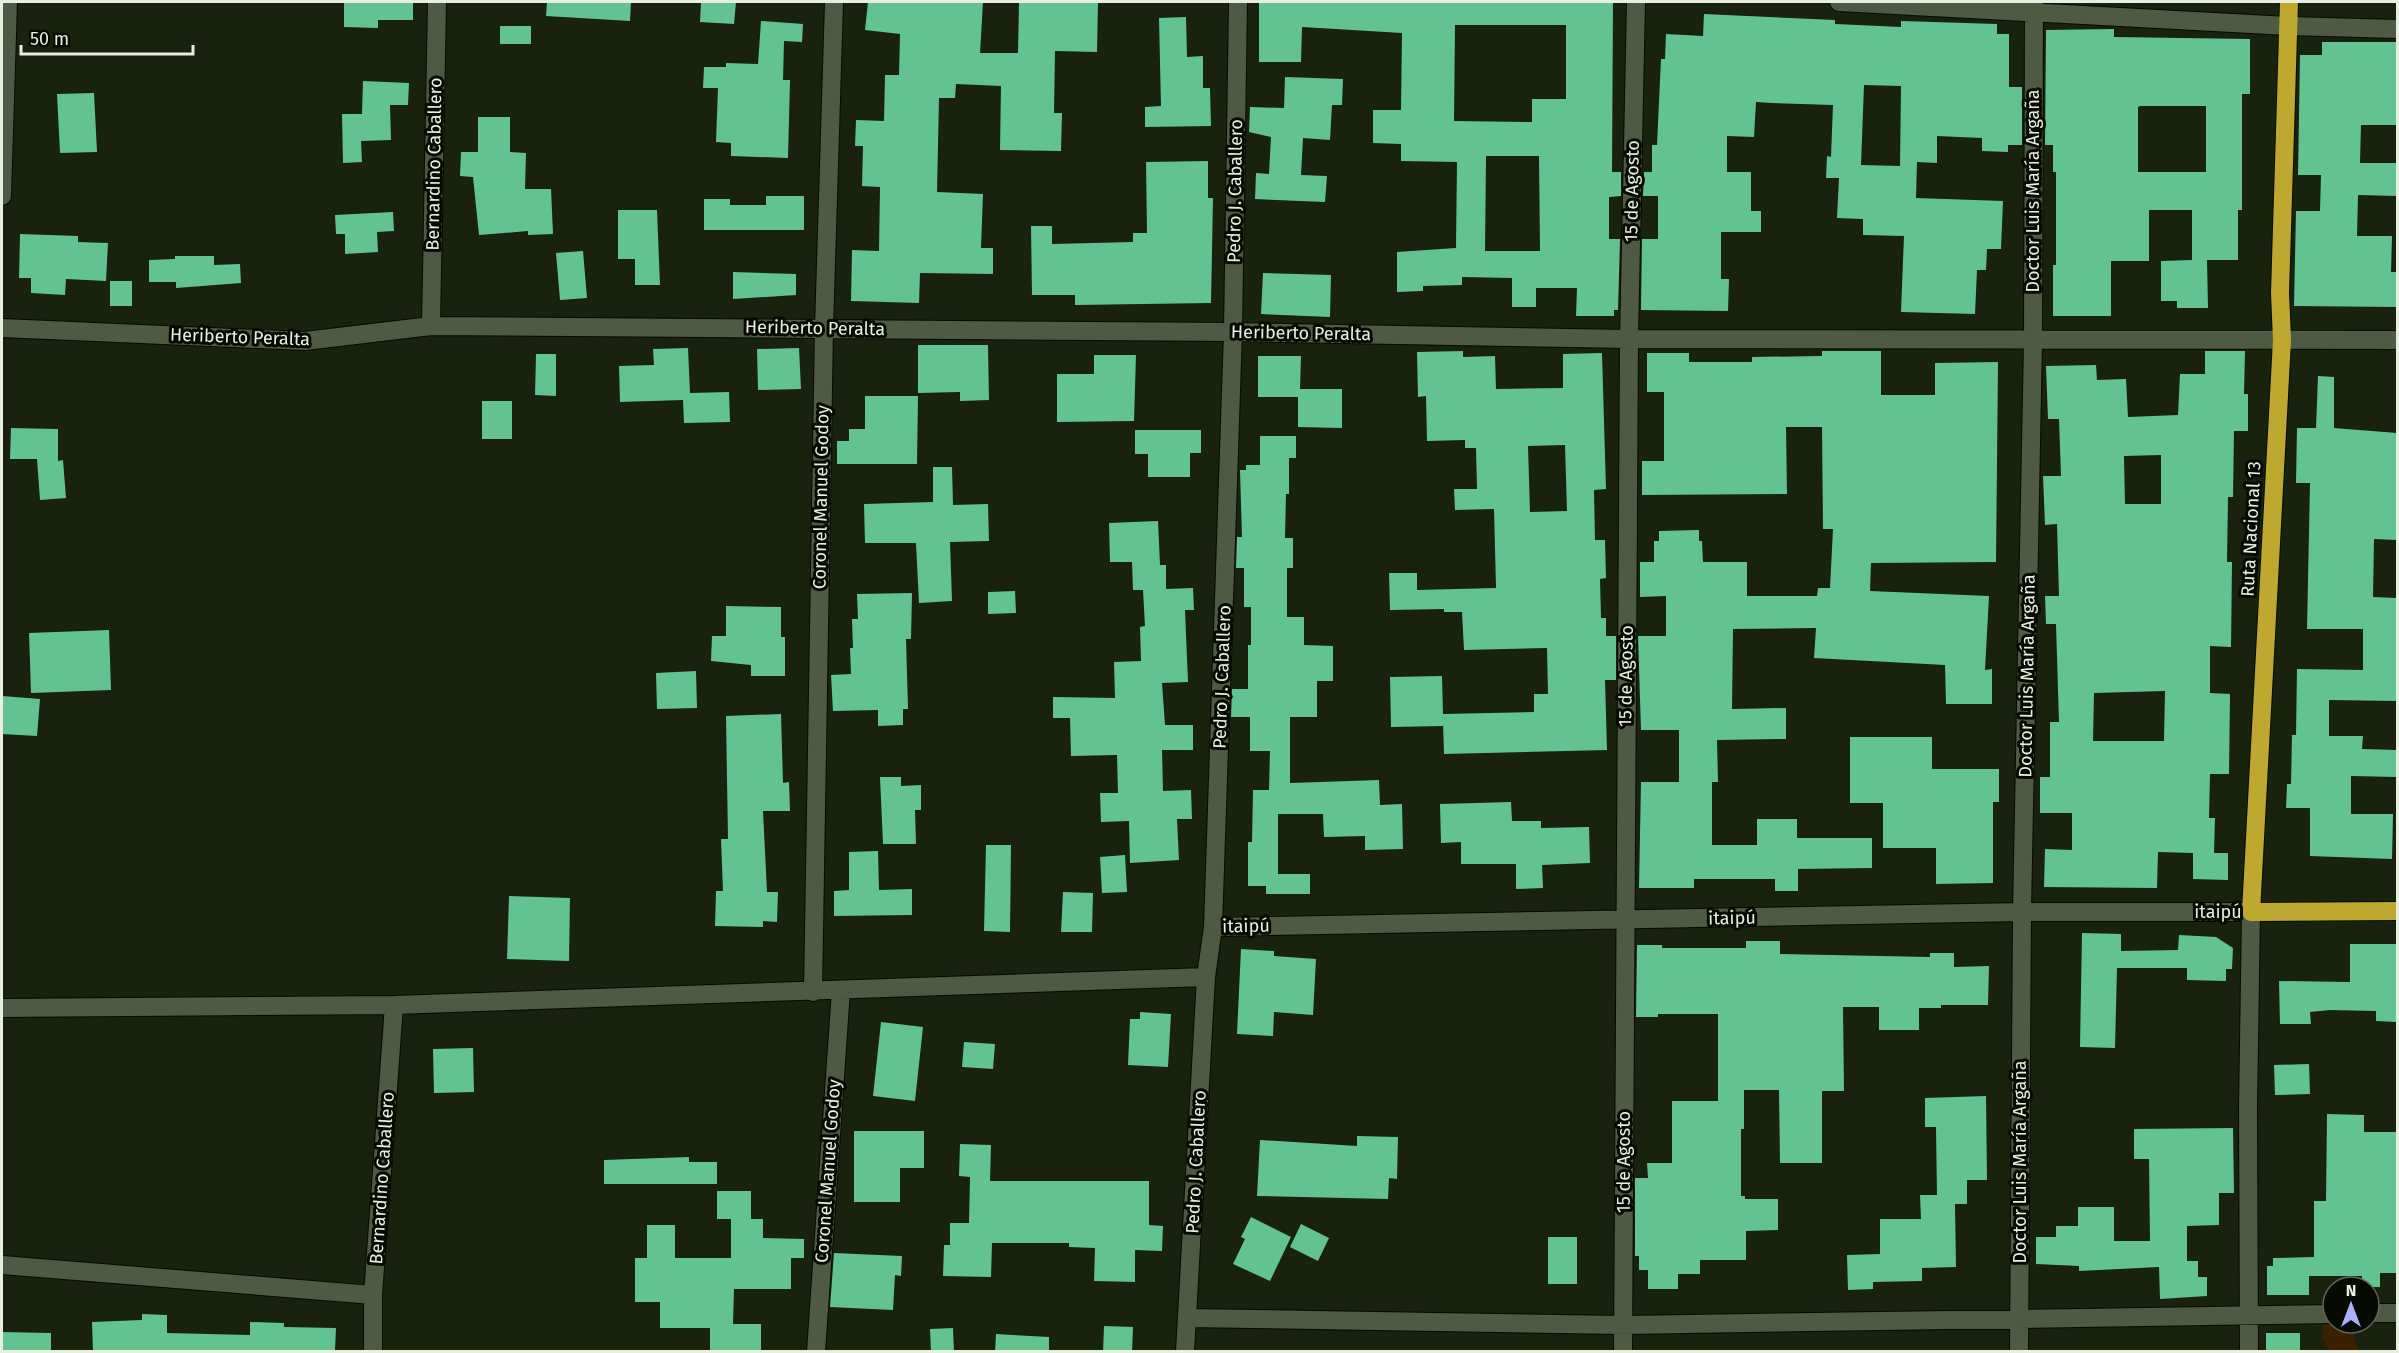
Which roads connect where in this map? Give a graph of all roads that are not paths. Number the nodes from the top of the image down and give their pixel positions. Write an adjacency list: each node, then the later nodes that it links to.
1 (8, 2): 11 (street)
2 (436, 2): 12 (street, Bernardino Caballero)
3 (834, 2): 14 (street, Coronel Manuel Godoy)
4 (1238, 2): 15 (street, Pedro J. Caballero)
5 (1636, 2): 16 (street, 15 de Agosto)
6 (1839, 2): 8 (street)
7 (2289, 2): 9 (highway, Ruta Nacional 13)
8 (2034, 6): 9 (street); 19 (street, Doctor Luis María Argaña)
9 (2288, 26): 10 (street); 17 (highway, Ruta Nacional 13)
10 (2397, 29)
11 (2, 196)
12 (431, 326): 13 (street, Heriberto Peralta); 14 (street, Heriberto Peralta)
13 (2, 328)
14 (824, 328): 15 (street, Heriberto Peralta); 27 (street, Coronel Manuel Godoy)
15 (1233, 332): 16 (street, Heriberto Peralta); 24 (street, Pedro J. Caballero)
16 (1629, 339): 19 (street, Heriberto Peralta); 23 (street, 15 de Agosto)
17 (2282, 340): 18 (street, Heriberto Peralta); 19 (street, Heriberto Peralta); 22 (highway, Ruta Nacional 13)
18 (2397, 340)
19 (2033, 341): 21 (street, Doctor Luis María Argaña)
20 (2397, 911): 22 (highway)
21 (2022, 912): 22 (street, itaipú); 23 (street, itaipú); 37 (street, Doctor Luis María Argaña)
22 (2251, 912): 35 (street)
23 (1624, 920): 24 (street, itaipú); 38 (street, 15 de Agosto)
24 (1214, 927): 25 (street, Pedro J. Caballero)
25 (1206, 977): 26 (street); 36 (street, Pedro J. Caballero)
26 (841, 990): 27 (street); 40 (street, Coronel Manuel Godoy)
27 (813, 992): 28 (street)
28 (394, 1005): 29 (street); 31 (street, Bernardino Caballero)
29 (2, 1008)
30 (2, 1265): 31 (street)
31 (373, 1295): 39 (street, Bernardino Caballero)
32 (2381, 1313): 33 (street)
33 (2397, 1313)
34 (2321, 1314): 35 (street)
35 (2249, 1316): 37 (street); 44 (street)
36 (1187, 1318): 38 (street); 41 (street, Pedro J. Caballero)
37 (2019, 1320): 38 (street); 43 (street, Doctor Luis María Argaña)
38 (1624, 1325): 42 (street, 15 de Agosto)
39 (373, 1352)
40 (816, 1352)
41 (1185, 1352)
42 (1623, 1352)
43 (2019, 1352)
44 (2249, 1352)

